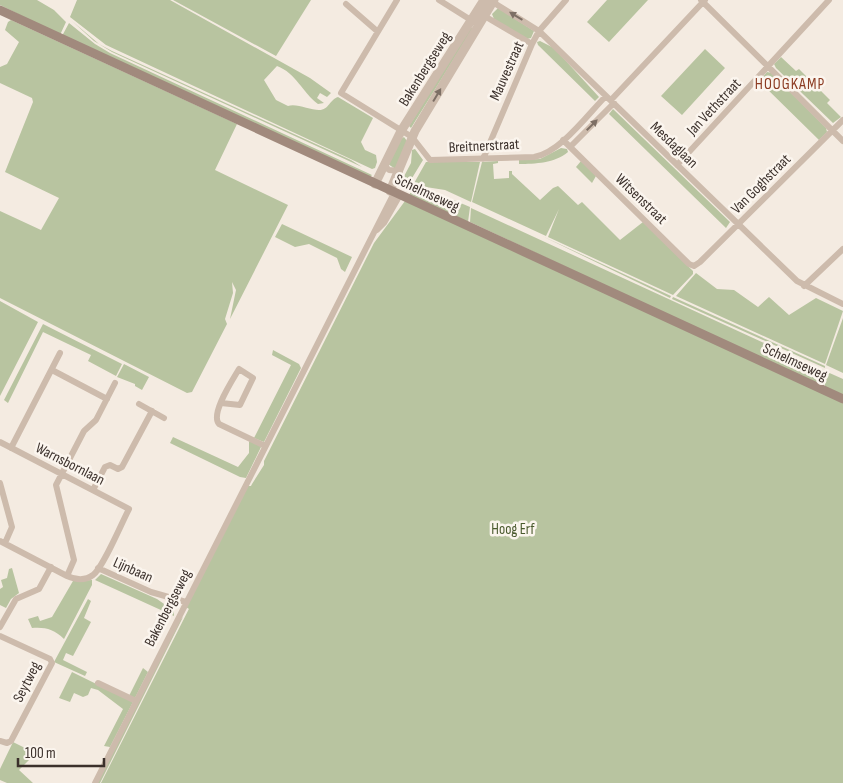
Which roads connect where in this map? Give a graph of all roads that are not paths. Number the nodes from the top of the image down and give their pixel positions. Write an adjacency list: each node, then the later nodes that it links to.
1 (397, 0): 11 (street)
2 (439, 0): 10 (street)
3 (490, 0): 9 (street, Bakenbergseweg); 12 (street, Mesdaglaan, one-way to 3)
4 (566, 0): 12 (street, Mauvestraat)
5 (829, 0): 14 (street, Jan Vethstraat)
6 (703, 1): 14 (street); 15 (street, Breitnerstraat)
7 (346, 4): 11 (street)
8 (0, 10): 27 (main road, Schelmseweg)
9 (481, 14): 10 (street, Bakenbergseweg); 13 (street)
10 (475, 23): 18 (street, Bakenbergseweg); 19 (street, Bakenbergseweg, one-way to 10)
11 (377, 31): 18 (street)
12 (539, 31): 13 (street, Mauvestraat); 15 (street, Mesdaglaan)
13 (532, 44): 23 (street, Mauvestraat)
14 (768, 66): 17 (street); 25 (street, Jan Vethstraat)
15 (611, 100): 20 (street, Breitnerstraat); 22 (street, Breitnerstraat, one-way to 15); 25 (street, Mesdaglaan)
16 (843, 120): 17 (street, Van Goghstraat)
17 (832, 130): 21 (street); 29 (street, Van Goghstraat)
18 (401, 131): 19 (street); 24 (street, Bakenbergseweg)
19 (412, 137): 23 (street, Breitnerstraat); 26 (street, Bakenbergseweg)
20 (563, 140): 22 (street); 23 (street, Breitnerstraat)
21 (843, 141)
22 (570, 147): 31 (street, Witsenstraat)
23 (483, 159)
24 (384, 164): 26 (street); 27 (street, Bakenbergseweg)
25 (677, 165): 29 (street, Mesdaglaan)
26 (400, 171): 28 (street, Bakenbergseweg)
27 (375, 184): 28 (main road, Schelmseweg)
28 (395, 193): 38 (main road, Schelmseweg); 44 (street, Bakenbergseweg)
29 (738, 224): 31 (street, Van Goghstraat); 32 (street, Mesdaglaan)
30 (843, 249): 32 (street)
31 (696, 265)
32 (804, 286): 33 (street, Mesdaglaan)
33 (843, 304)
34 (60, 353): 35 (street)
35 (52, 370): 37 (street); 45 (street)
36 (115, 383): 37 (street)
37 (107, 398): 46 (street)
38 (843, 399)
39 (139, 404): 41 (street)
40 (221, 404): 40 (street); 44 (street)
41 (152, 411): 42 (street); 48 (street)
42 (164, 418)
43 (0, 442): 45 (street, Warnsbornlaan)
44 (265, 446): 53 (street, Bakenbergseweg)
45 (11, 448): 46 (street, Warnsbornlaan)
46 (61, 474): 48 (street, Warnsbornlaan); 52 (street)
47 (0, 484): 49 (street)
48 (93, 490): 51 (street, Warnsbornlaan)
49 (2, 542): 50 (street)
50 (51, 567): 52 (street); 54 (street)
51 (98, 568): 52 (street); 53 (street, Lijnbaan)
52 (67, 576)
53 (186, 602): 57 (street, Bakenbergseweg)
54 (0, 627)
55 (0, 636): 58 (street, Seytweg)
56 (98, 683): 57 (street)
57 (136, 701): 59 (street, Bakenbergseweg)
58 (0, 741)
59 (94, 783)

